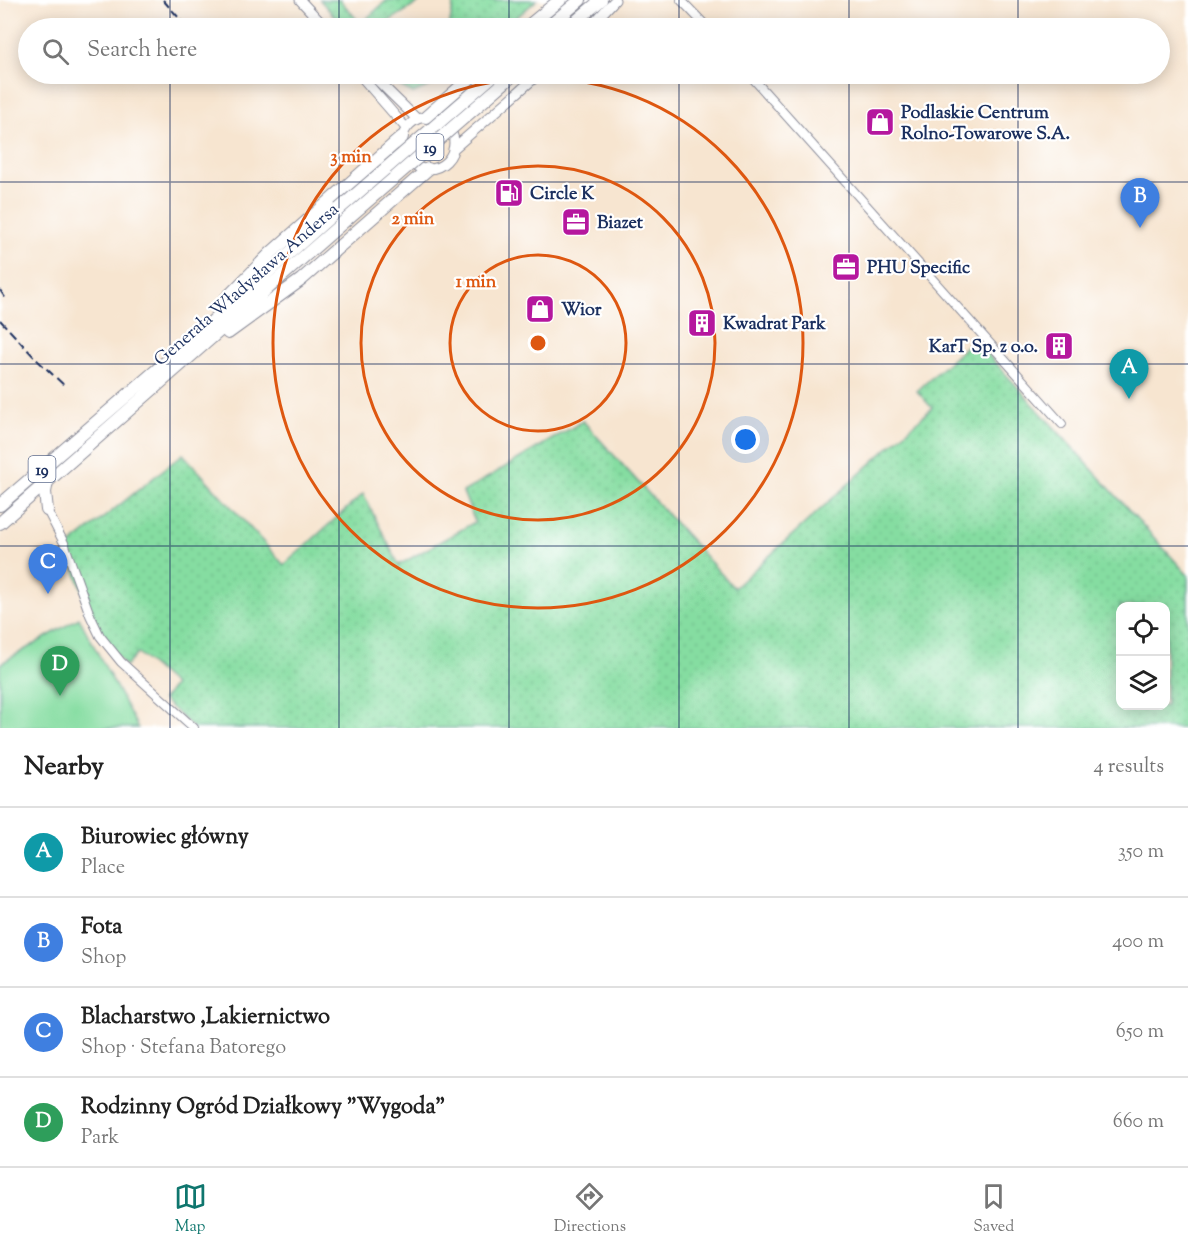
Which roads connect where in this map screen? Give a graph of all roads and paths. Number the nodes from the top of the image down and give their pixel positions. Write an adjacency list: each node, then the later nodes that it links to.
1 (300, 0): 7 (street)
2 (560, 0): 8 (highway)
3 (580, 0): 9 (highway)
4 (601, 0): 10 (highway)
5 (615, 0): 11 (street)
6 (681, 0): 12 (street)
7 (317, 18)
8 (538, 18)
9 (559, 18)
10 (580, 18)
11 (598, 18)
12 (698, 18)
13 (367, 84): 21 (street)
14 (383, 84): 20 (street)
15 (463, 84): 20 (highway)
16 (483, 84): 24 (highway, Generała Władysława Andersa / 19, bridge)
17 (504, 84): 24 (highway, Generała Władysława Andersa / 19, bridge)
18 (528, 84): 22 (street)
19 (759, 84): 25 (street)
20 (422, 118): 21 (street); 22 (street)
21 (404, 132): 23 (street); 24 (highway)
22 (453, 149): 23 (street)
23 (428, 169): 24 (highway)
24 (191, 348): 26 (highway, Generała Władysława Andersa / 19); 27 (highway, Generała Władysława Andersa / 19)
25 (1062, 424)
26 (47, 482): 28 (highway, Generała Władysława Andersa / 19); 29 (highway)
27 (0, 505)
28 (21, 505): 29 (highway); 30 (highway, Generała Władysława Andersa / 19)
29 (47, 510): 31 (street)
30 (0, 523)
31 (194, 728)

